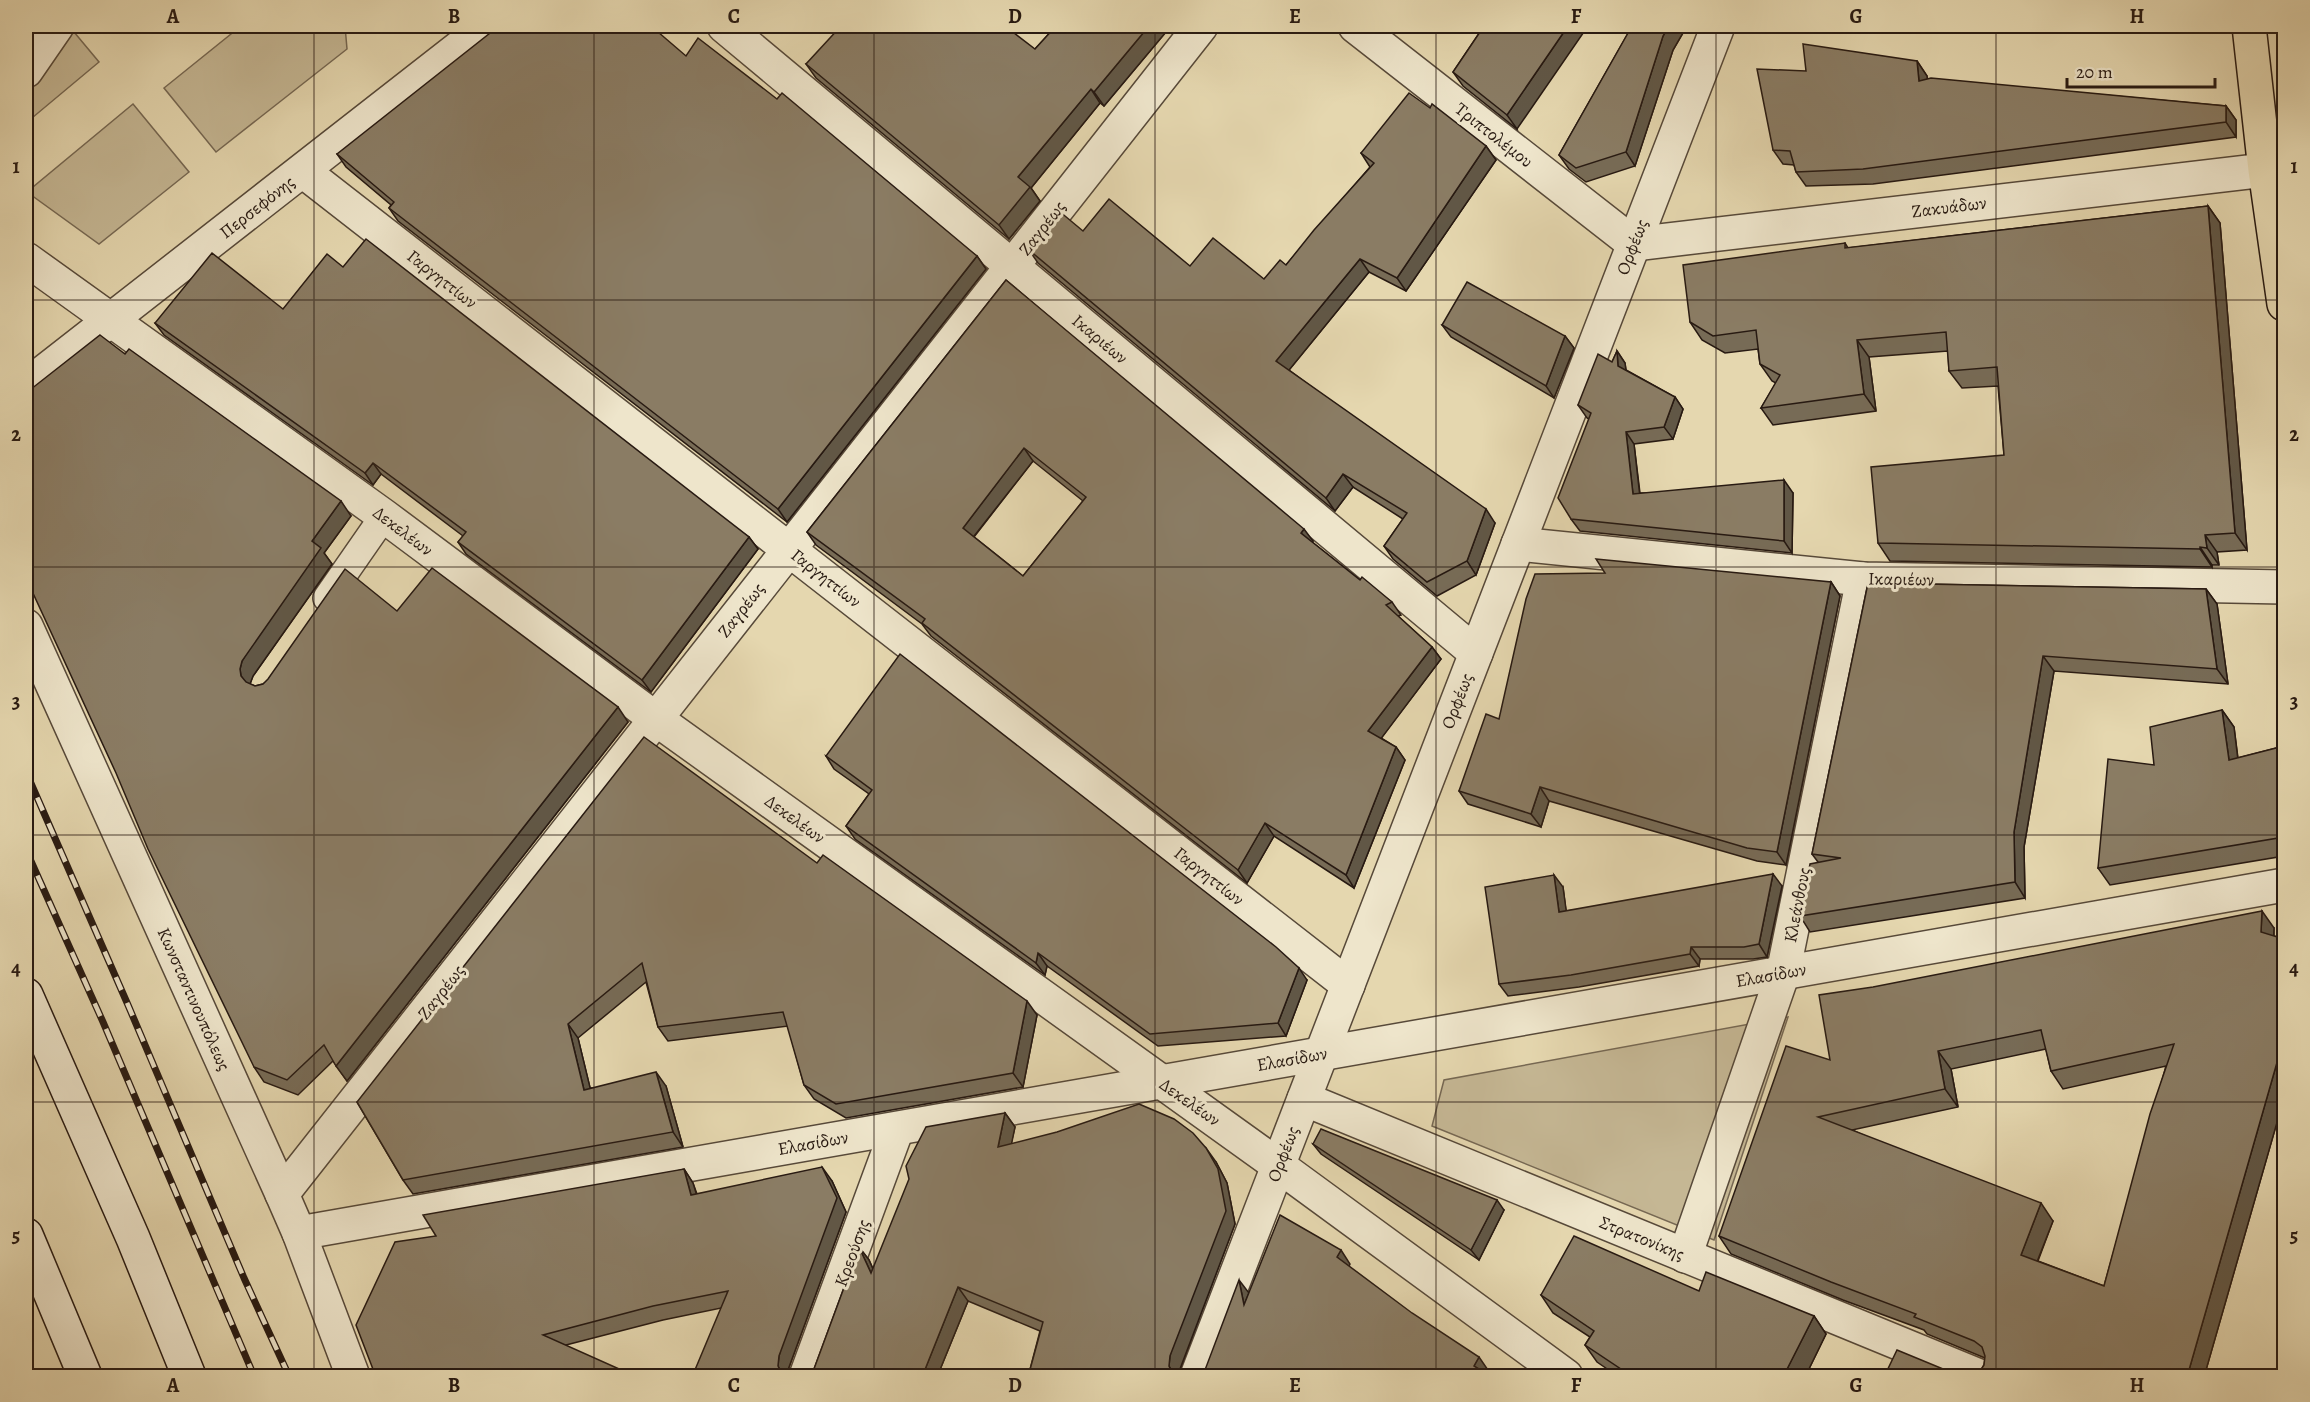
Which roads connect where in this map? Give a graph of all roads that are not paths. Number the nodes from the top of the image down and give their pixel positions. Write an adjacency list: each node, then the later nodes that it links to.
1 (57, 26): 8 (street)
2 (487, 26): 10 (street, Περσεφόνης)
3 (724, 26): 13 (street, Ικαριέων)
4 (1201, 26): 13 (street, Ζαγρέως)
5 (1355, 26): 11 (street, Τριπτολέμου)
6 (1718, 26): 11 (street, Ορφέως)
7 (2249, 26): 9 (main road)
8 (26, 71)
9 (2265, 170): 11 (street, Ζακυάδων); 14 (main road)
10 (303, 171): 15 (street, Περσεφόνης); 19 (street, Γαργηττίων)
11 (1634, 244): 18 (street, Ορφέως)
12 (26, 259): 15 (street, Δεκελέων)
13 (1012, 266): 19 (street, Ζαγρέως); 24 (street, Ικαριέων)
14 (2284, 304)
15 (111, 320): 16 (street, Περσεφόνης); 17 (street, Δεκελέων)
16 (26, 386)
17 (384, 516): 22 (lane); 25 (street, Δεκελέων)
18 (1518, 544): 20 (street, Ικαριέων); 24 (street, Ορφέως)
19 (789, 549): 25 (street, Ζαγρέως); 28 (street, Γαργηττίων)
20 (1863, 579): 21 (street, Ικαριέων); 27 (street, Κλεάνθους)
21 (2284, 587)
22 (312, 620)
23 (26, 626): 35 (street, Κωνσταντινουπόλεως)
24 (1476, 653): 28 (street, Ορφέως)
25 (656, 719): 31 (street, Δεκελέων); 35 (street, Ζαγρέως)
26 (2284, 885): 27 (street, Ελασίδων)
27 (1783, 973): 30 (street, Ελασίδων); 38 (street, Κλεάνθους)
28 (1348, 985): 30 (street, Ορφέως)
29 (26, 995): 41 (street)
30 (1322, 1054): 31 (street, Ελασίδων); 32 (street, Ορφέως)
31 (1161, 1082): 33 (street, Ελασίδων); 34 (street, Δεκελέων)
32 (1304, 1099): 34 (street, Ορφέως); 38 (street, Στρατονίκης)
33 (897, 1128): 36 (street, Ελασίδων); 43 (street, Κρεούσης)
34 (1278, 1166): 39 (street, Δεκελέων); 44 (street, Ορφέως)
35 (282, 1194): 36 (street, Κωνσταντινουπόλεως)
36 (299, 1233): 42 (street, Κωνσταντινουπόλεως)
37 (29, 1252): 40 (street)
38 (1685, 1256): 45 (street, Στρατονίκης)
39 (1551, 1372)
40 (85, 1377)
41 (189, 1377)
42 (353, 1377)
43 (806, 1377)
44 (1197, 1377)
45 (1979, 1377)

